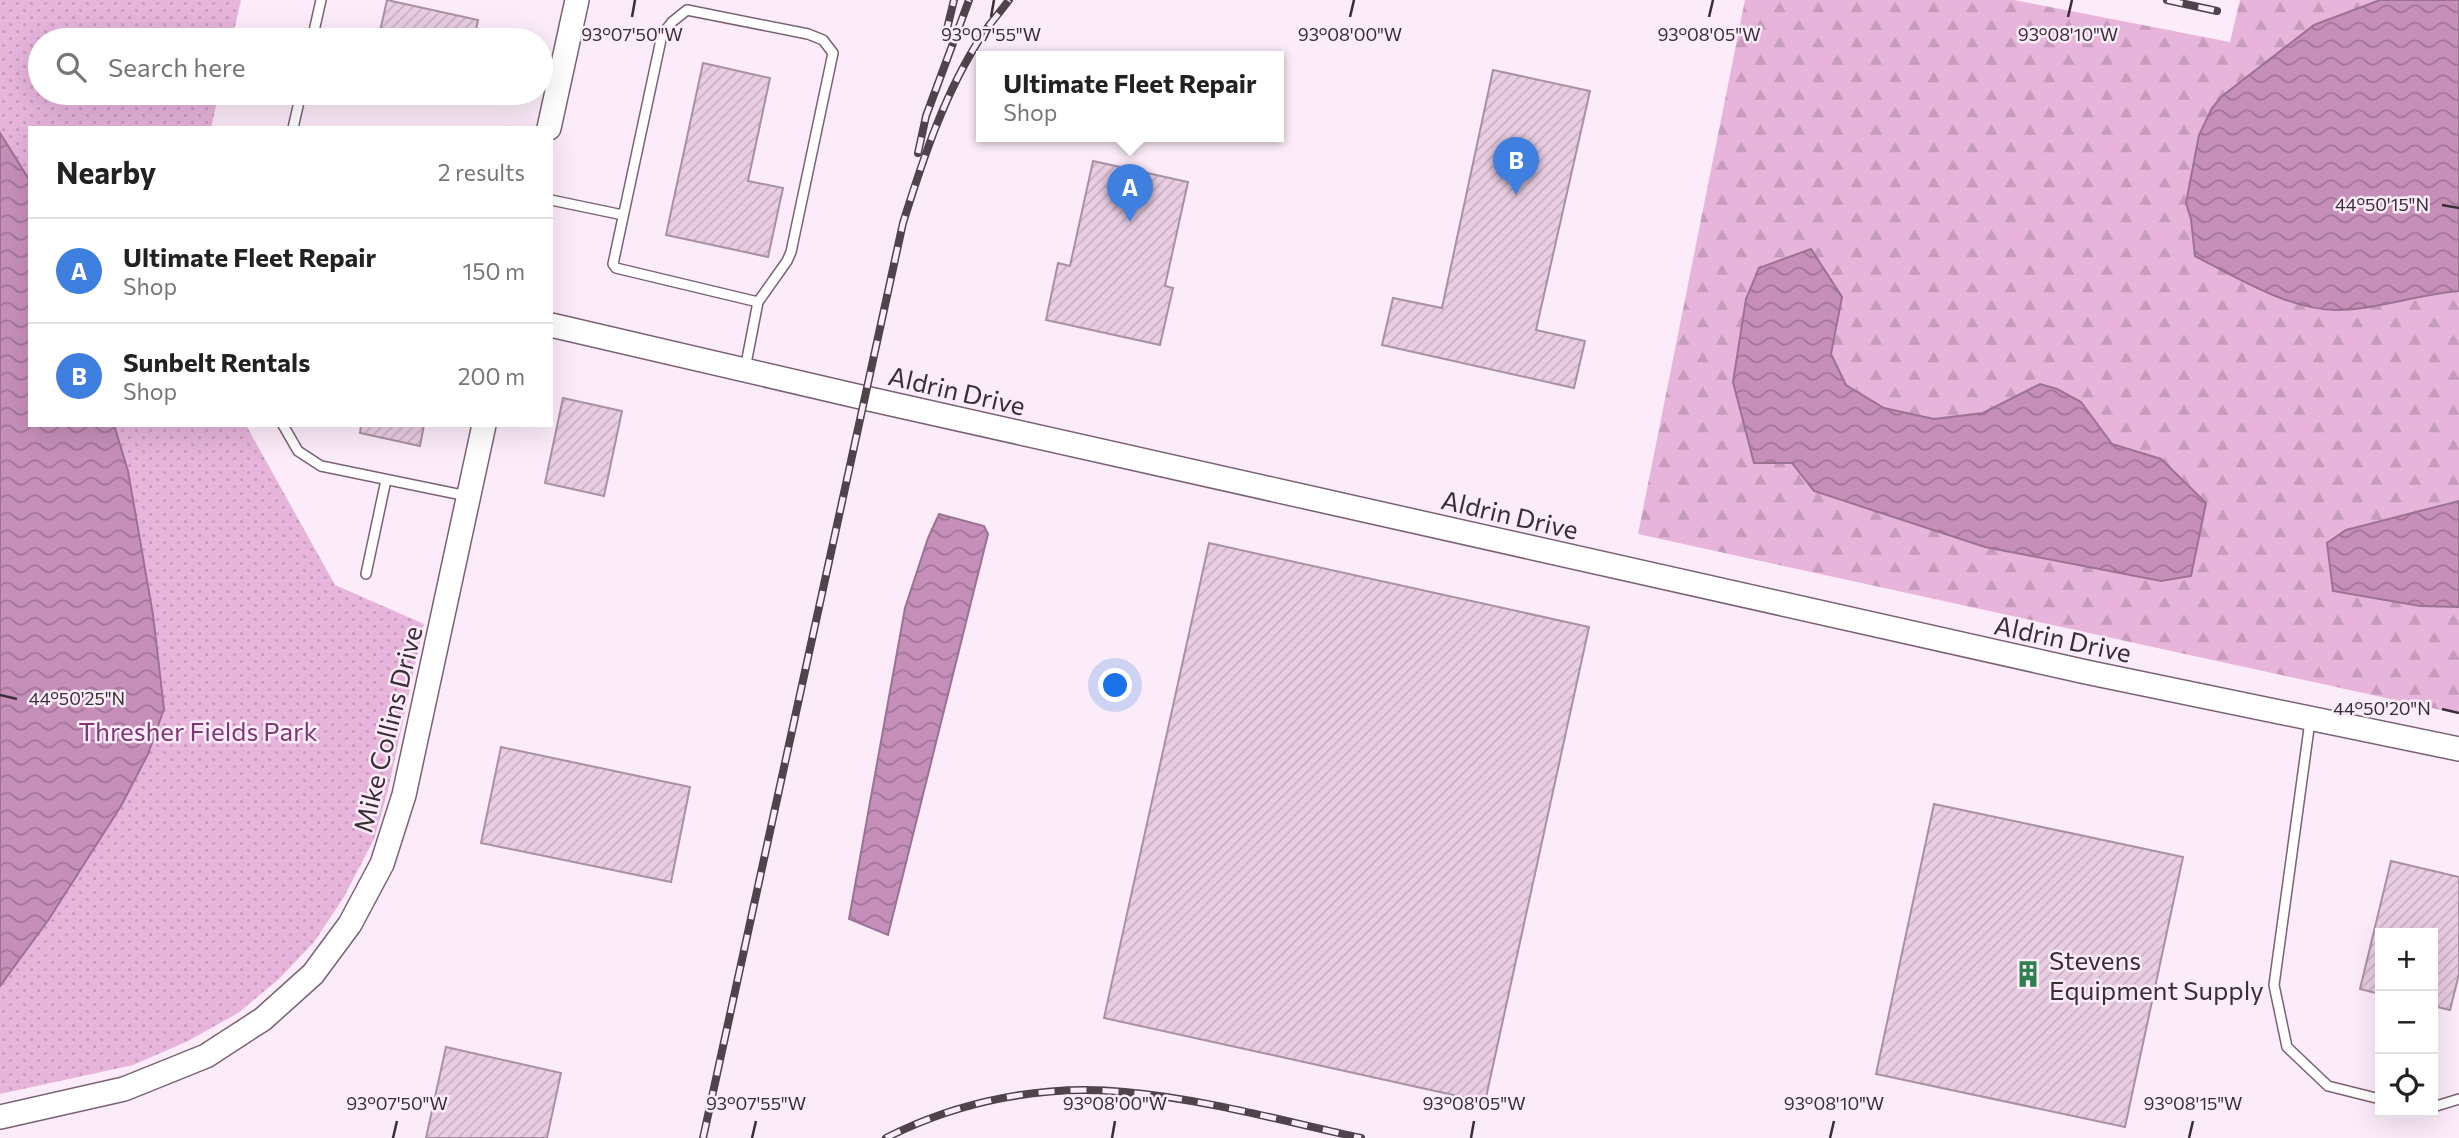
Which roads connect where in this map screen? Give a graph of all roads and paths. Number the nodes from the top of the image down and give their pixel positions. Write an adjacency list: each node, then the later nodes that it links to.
1 (321, 0): 3 (lane)
2 (577, 0): 6 (street)
3 (315, 28)
4 (298, 105): 5 (lane)
5 (293, 126)
6 (549, 126)
7 (553, 200): 8 (lane)
8 (623, 215): 9 (lane); 9 (lane)
9 (758, 302): 11 (lane)
10 (553, 325): 11 (street, Aldrin Drive)
11 (745, 370): 17 (street, Aldrin Drive)
12 (284, 427): 14 (lane)
13 (484, 427): 15 (street, Mike Collins Drive)
14 (386, 480): 15 (lane); 16 (lane)
15 (469, 497): 22 (street, Mike Collins Drive)
16 (366, 574)
17 (2311, 719): 18 (street, Aldrin Drive); 19 (lane)
18 (2459, 749)
19 (2375, 1098)
20 (2459, 1099): 21 (lane)
21 (2438, 1105)
22 (0, 1117)

